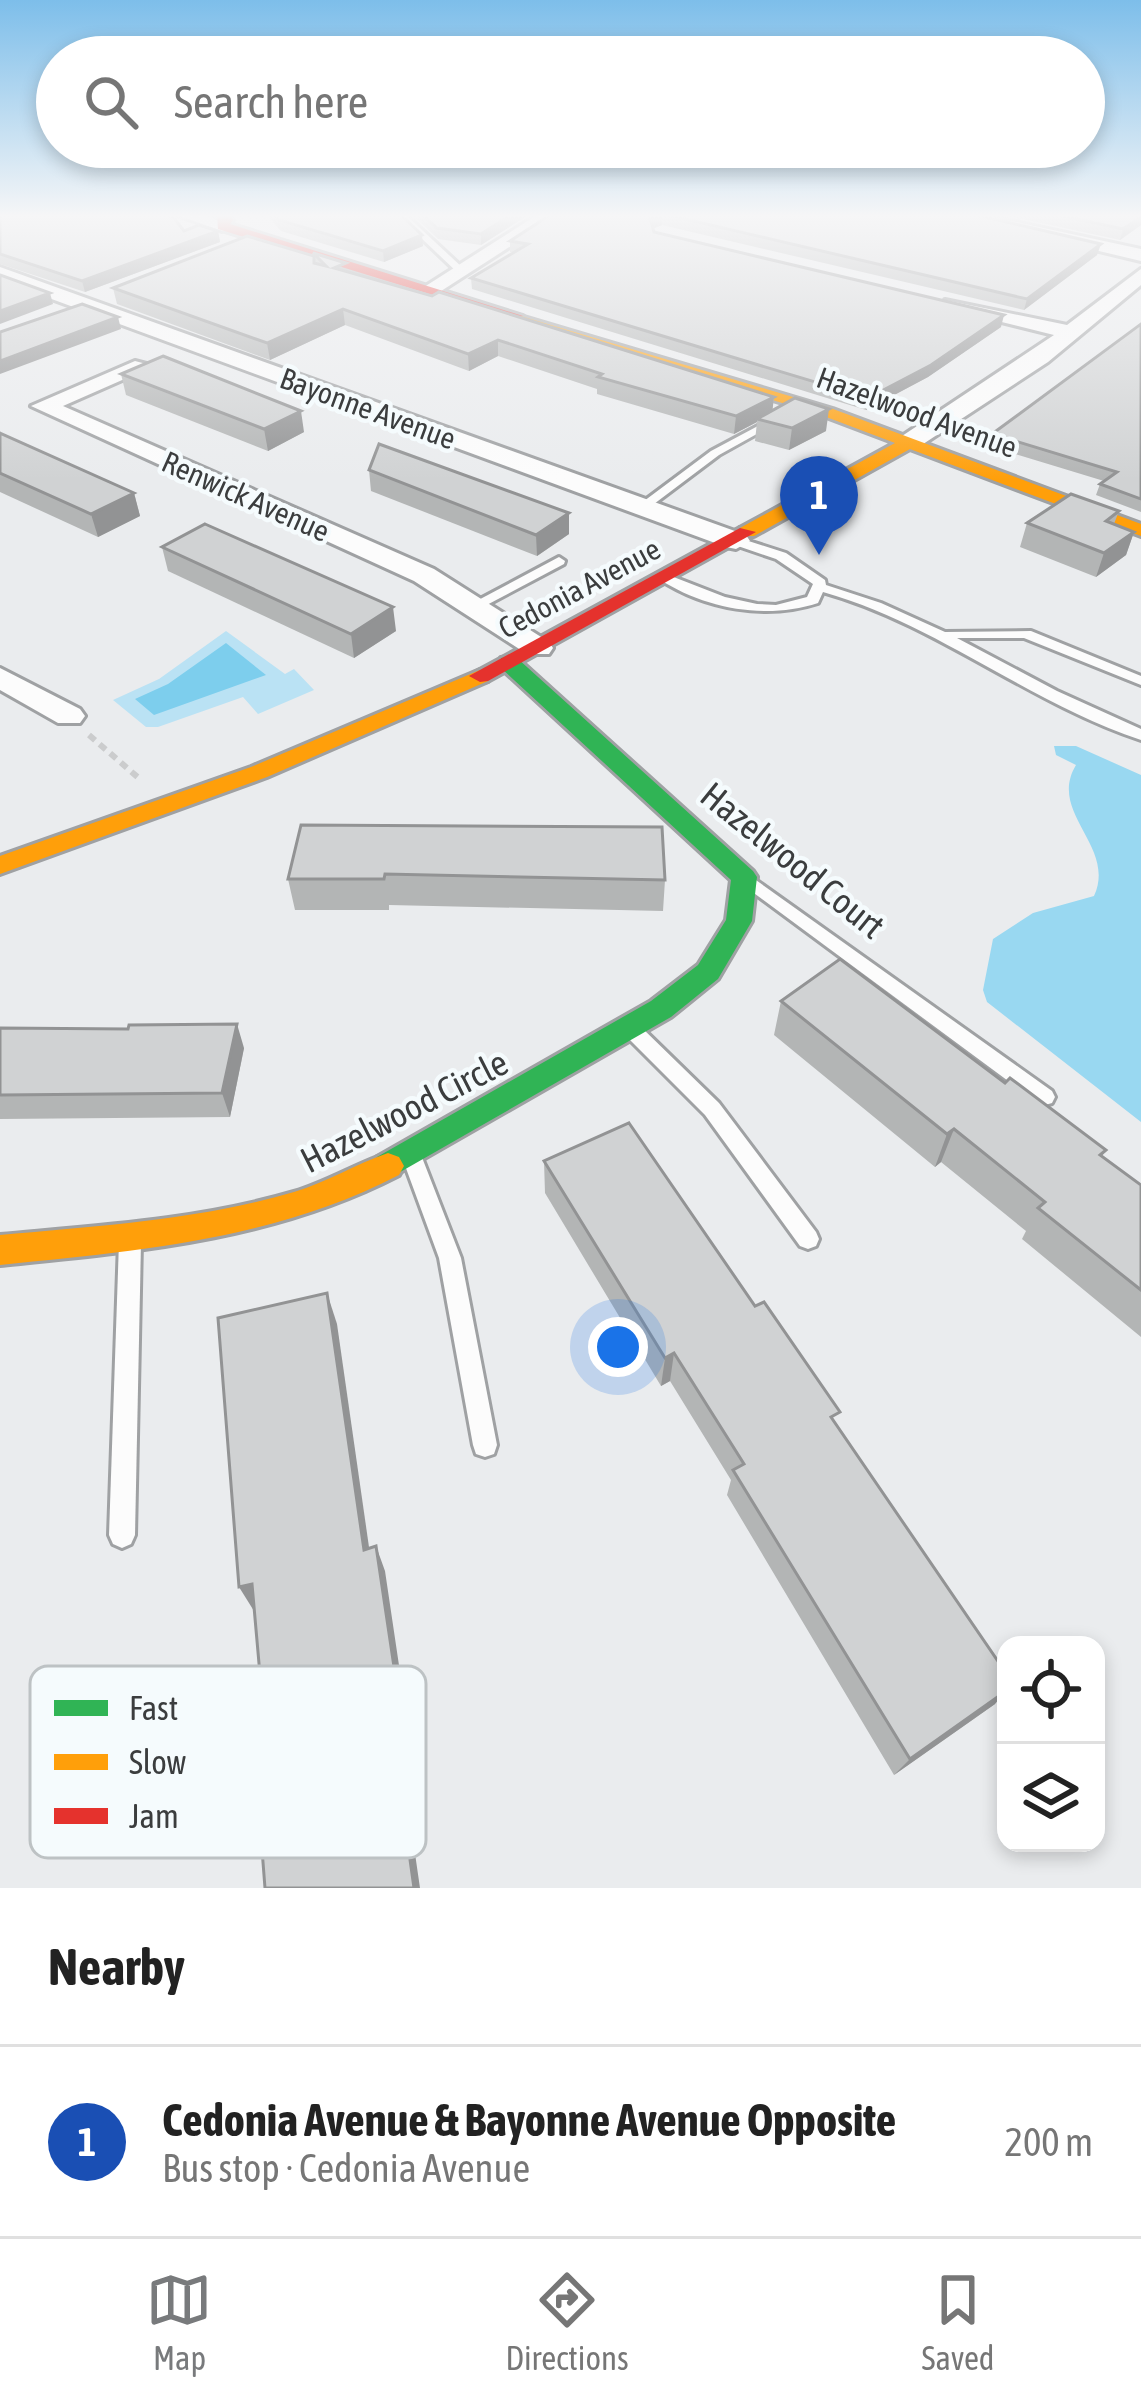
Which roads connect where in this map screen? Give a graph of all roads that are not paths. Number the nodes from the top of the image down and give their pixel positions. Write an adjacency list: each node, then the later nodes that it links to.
1 (80, 303): 6 (street, Bayonne Avenue)
2 (90, 303): 6 (street)
3 (477, 303): 10 (street, Hazelwood Avenue)
4 (951, 303): 8 (street)
5 (1106, 303): 8 (street, Cedonia Avenue)
6 (85, 305): 7 (street); 12 (street, Bayonne Avenue)
7 (43, 321)
8 (1070, 332): 11 (street, Cedonia Avenue)
9 (143, 366): 18 (street, Renwick Avenue)
10 (806, 405): 11 (street, Hazelwood Avenue); 12 (lane)
11 (908, 443): 13 (street, Hazelwood Avenue); 14 (street, Cedonia Avenue)
12 (642, 507): 14 (street, Bayonne Avenue)
13 (1141, 530)
14 (736, 541): 16 (street, Cedonia Avenue); 17 (lane)
15 (560, 561): 18 (lane)
16 (666, 579): 17 (lane); 20 (street, Cedonia Avenue)
17 (818, 587): 19 (lane)
18 (476, 605): 20 (street, Renwick Avenue)
19 (945, 634): 23 (lane); 25 (lane)
20 (538, 648): 21 (street, Cedonia Avenue)
21 (509, 663): 26 (street, Cedonia Avenue); 27 (street, Hazelwood Court)
22 (0, 677): 24 (street)
23 (1141, 681)
24 (69, 716)
25 (1141, 735)
26 (0, 865)
27 (744, 877): 28 (street, Hazelwood Circle); 29 (lane, Hazelwood Court)
28 (629, 1028): 30 (street, Hazelwood Circle); 32 (lane)
29 (1045, 1097)
30 (411, 1155): 31 (street, Hazelwood Circle); 34 (lane)
31 (131, 1237): 33 (street, Hazelwood Circle); 35 (lane)
32 (808, 1239)
33 (0, 1250)
34 (485, 1445)
35 (122, 1534)

